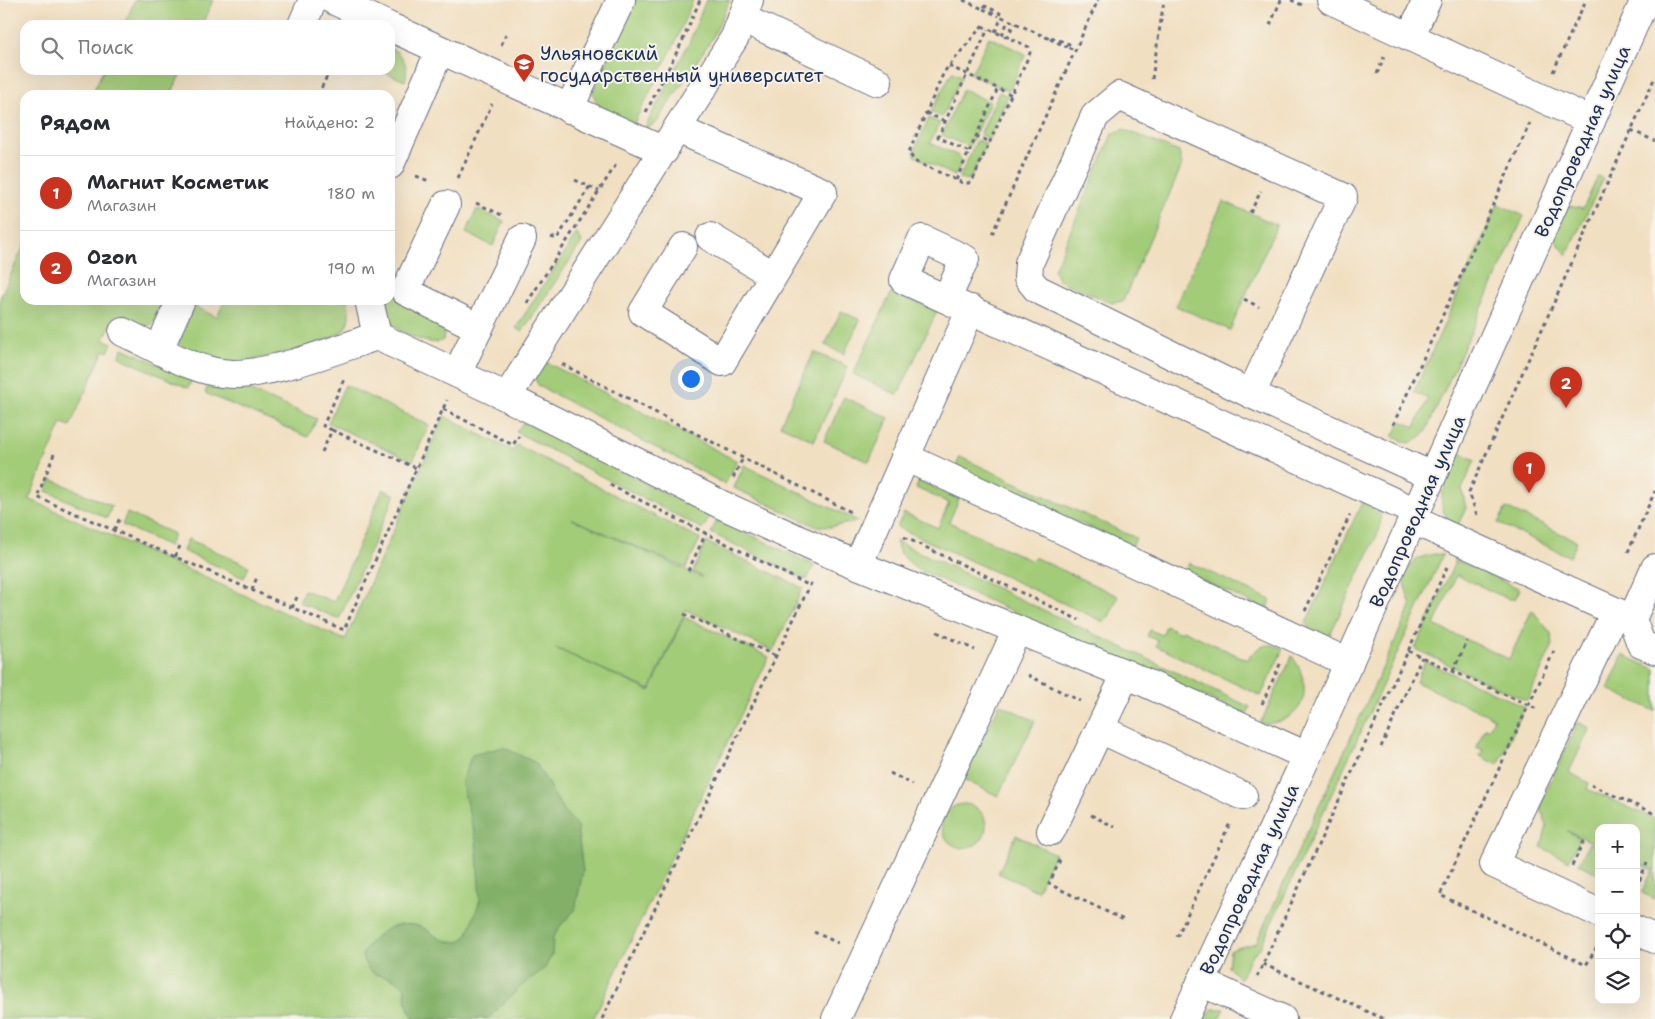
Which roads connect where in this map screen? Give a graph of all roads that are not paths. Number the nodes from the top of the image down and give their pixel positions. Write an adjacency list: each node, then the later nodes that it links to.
1 (313, 0): 8 (street)
2 (333, 0): 9 (street)
3 (621, 0): 14 (street)
4 (1331, 0): 11 (street)
5 (1427, 0): 11 (street)
6 (1645, 0): 15 (street, Водопроводная улица)
7 (746, 9): 13 (street); 16 (street)
8 (304, 20)
9 (375, 20)
10 (395, 29): 12 (street)
11 (1410, 37): 15 (street)
12 (440, 50): 14 (street); 17 (street)
13 (878, 82)
14 (569, 109): 16 (street)
15 (1591, 121): 33 (street, Водопроводная улица)
16 (670, 140): 22 (street); 31 (street)
17 (395, 153)
18 (452, 193): 25 (street)
19 (528, 232): 25 (street)
20 (710, 237): 22 (street)
21 (683, 247): 22 (street)
22 (774, 275)
23 (179, 305): 28 (street)
24 (369, 305): 27 (street)
25 (479, 328): 29 (street)
26 (123, 332): 28 (street)
27 (368, 339): 28 (street); 29 (street)
28 (159, 349)
29 (458, 374): 31 (street)
30 (1251, 394): 30 (street); 33 (street)
31 (507, 397): 35 (street)
32 (905, 457): 34 (street); 35 (street); 40 (street)
33 (1432, 476): 34 (street, Водопроводная улица)
34 (1415, 516): 37 (street); 40 (street, Водопроводная улица)
35 (858, 565): 38 (street)
36 (1655, 568): 37 (street)
37 (1623, 616): 39 (street); 46 (street)
38 (1017, 630): 41 (street); 50 (street)
39 (1655, 650)
40 (1349, 664): 43 (street, Водопроводная улица)
41 (1126, 674): 42 (street); 43 (street)
42 (1100, 729): 44 (street); 45 (street)
43 (1307, 756): 49 (street, Водопроводная улица)
44 (1243, 796)
45 (1058, 842)
46 (1595, 910)
47 (1640, 932): 48 (street)
48 (1655, 939)
49 (1201, 982): 51 (street, Водопроводная улица); 52 (street)
50 (836, 1019)
51 (1184, 1019)
52 (1282, 1019)

